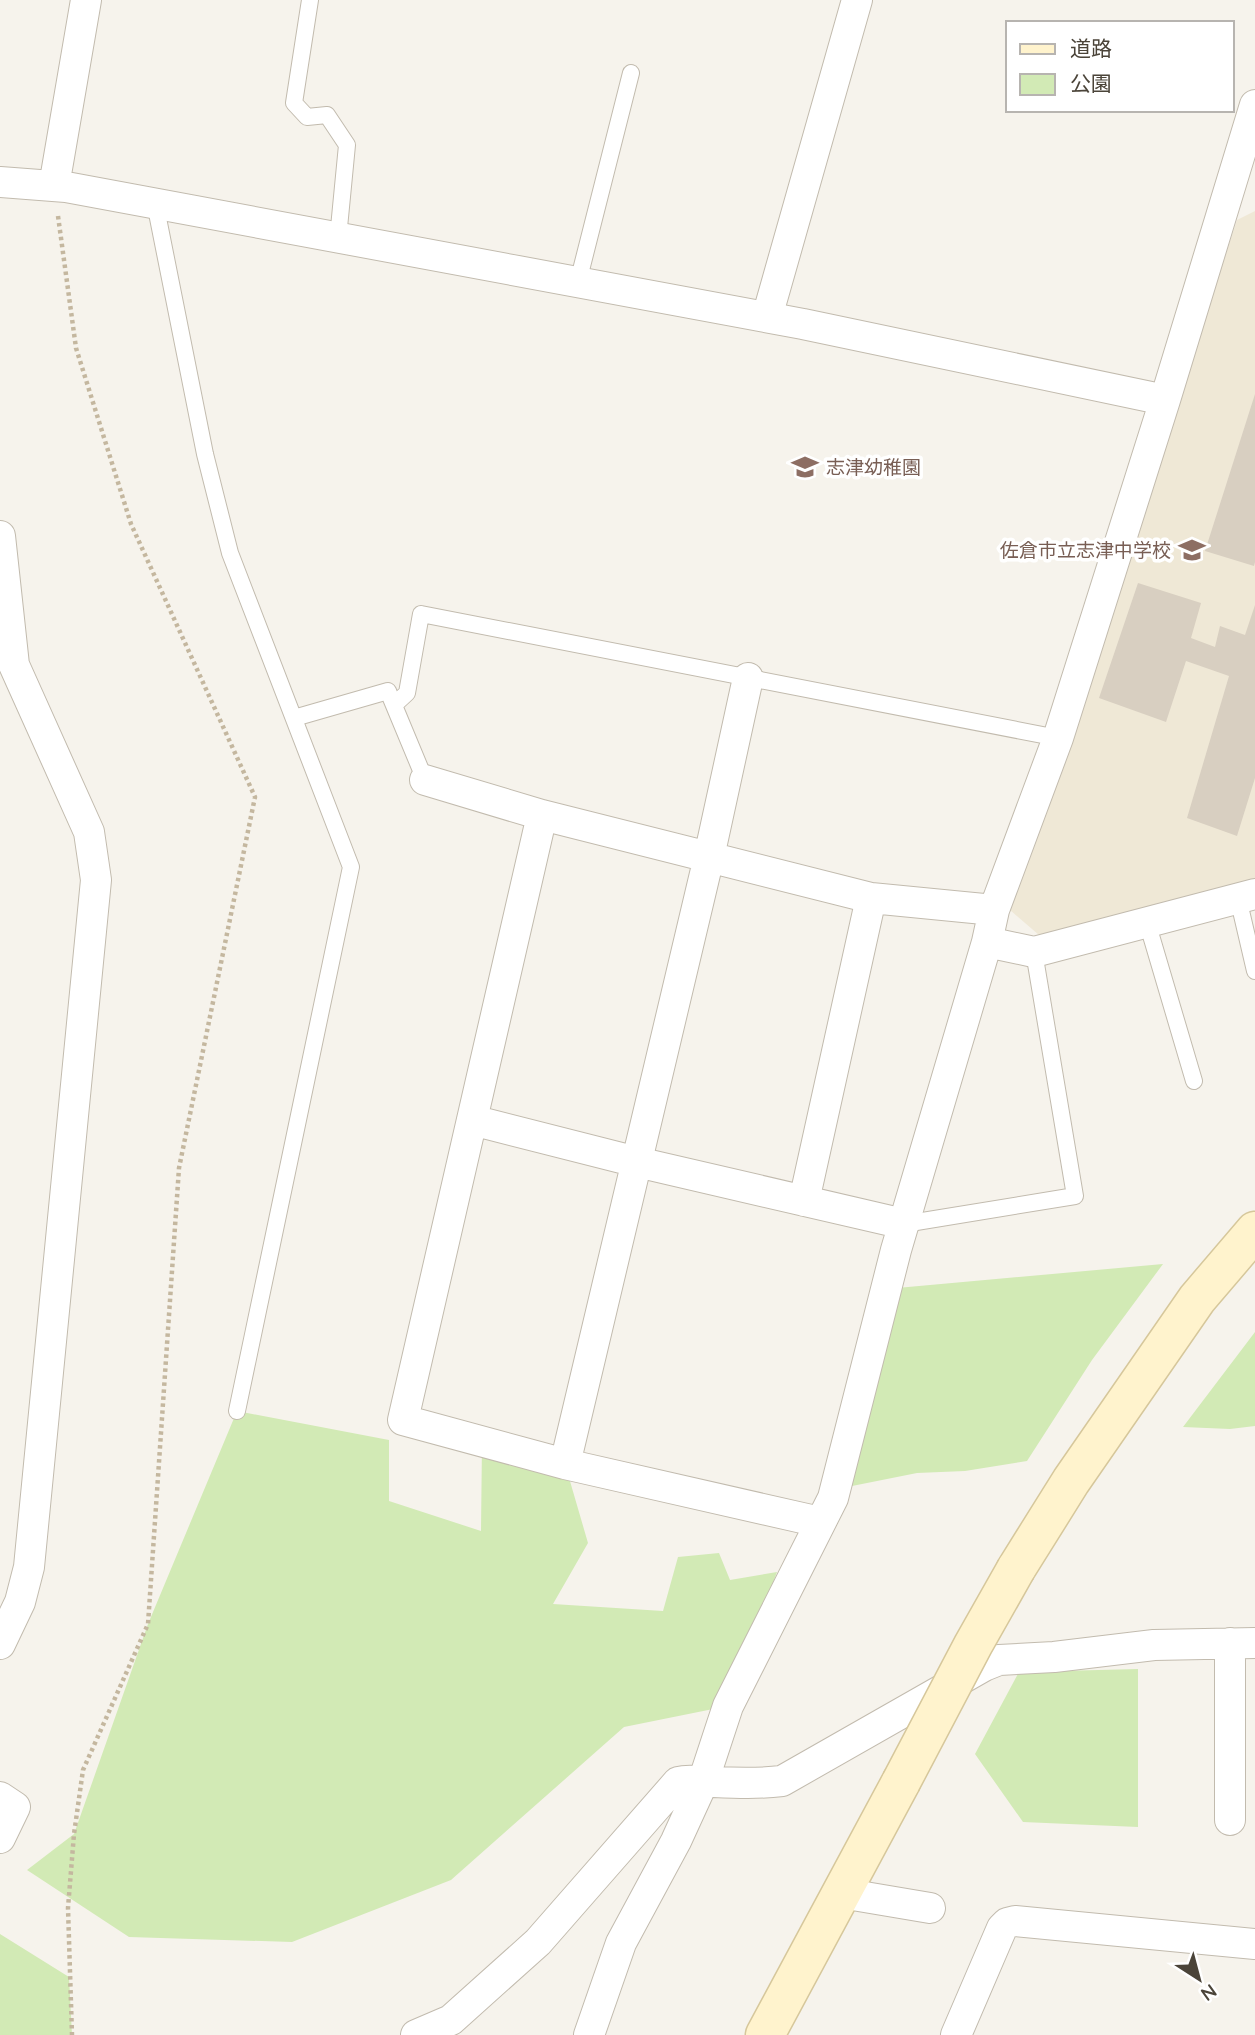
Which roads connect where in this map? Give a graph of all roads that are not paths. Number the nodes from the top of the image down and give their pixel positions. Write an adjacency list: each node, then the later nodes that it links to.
1 (86, 0): 7 (street)
2 (310, 0): 9 (lane)
3 (857, 0): 11 (street)
4 (631, 73): 10 (lane)
5 (1255, 105): 12 (street)
6 (0, 182): 7 (street)
7 (54, 186): 8 (street)
8 (155, 203): 9 (street); 16 (lane)
9 (338, 238): 10 (street)
10 (578, 282): 11 (street)
11 (767, 317): 12 (street)
12 (1165, 400): 17 (street)
13 (0, 536): 38 (street)
14 (748, 678): 15 (lane); 17 (lane); 20 (street)
15 (394, 705): 16 (lane); 18 (lane)
16 (294, 718): 34 (lane)
17 (1058, 738): 23 (street)
18 (425, 780): 19 (street)
19 (542, 815): 20 (street); 29 (street)
20 (709, 857): 22 (street); 30 (street)
21 (1246, 896): 24 (street); 27 (lane)
22 (872, 898): 23 (street); 31 (street)
23 (994, 910): 25 (street)
24 (1147, 922): 26 (street); 28 (lane)
25 (987, 942): 26 (street); 32 (street)
26 (1034, 952): 32 (lane)
27 (1255, 971)
28 (1194, 1081)
29 (472, 1120): 30 (street); 35 (street)
30 (637, 1162): 31 (street); 35 (street)
31 (804, 1201): 32 (street)
32 (904, 1224): 36 (street)
33 (1255, 1231): 43 (street, bridge)
34 (237, 1410)
35 (565, 1464): 36 (street)
36 (820, 1522): 39 (street)
37 (1242, 1643): 39 (street); 41 (street)
38 (0, 1644)
39 (703, 1782): 46 (street); 47 (street)
40 (0, 1797): 42 (street)
41 (1230, 1820)
42 (0, 1838)
43 (841, 1893): 44 (street); 48 (street)
44 (930, 1908)
45 (1255, 1944): 49 (street)
46 (416, 2035)
47 (589, 2035)
48 (765, 2035)
49 (956, 2035)

